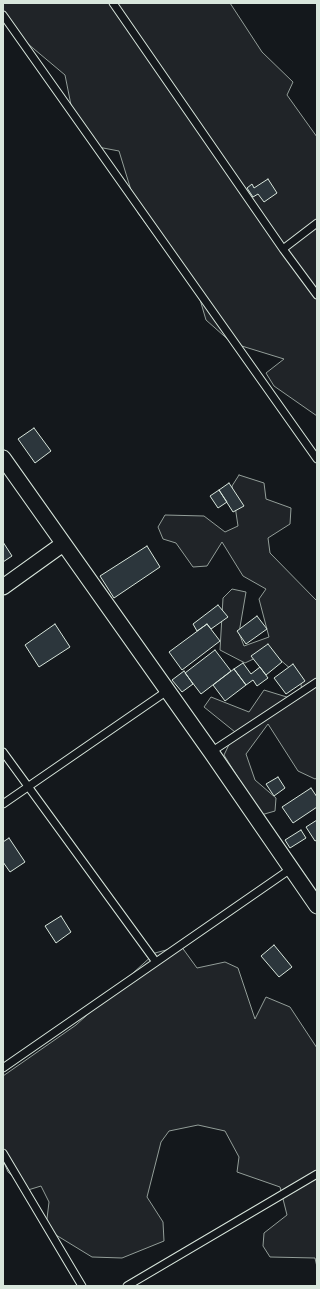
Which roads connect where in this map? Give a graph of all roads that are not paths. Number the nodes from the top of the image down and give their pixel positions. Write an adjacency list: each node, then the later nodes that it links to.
1 (113, 3): 4 (lane)
2 (3, 15): 7 (lane)
3 (317, 223): 4 (lane)
4 (283, 249): 5 (lane)
5 (317, 295)
6 (3, 458): 8 (street)
7 (317, 459)
8 (63, 544): 9 (street); 11 (street)
9 (3, 587)
10 (317, 682): 13 (lane)
11 (167, 691): 13 (street); 14 (lane)
12 (3, 752): 14 (lane)
13 (211, 752): 16 (street)
14 (29, 787): 15 (lane); 18 (lane)
15 (3, 804)
16 (292, 868): 17 (street); 18 (lane)
17 (317, 906)
18 (156, 962): 19 (lane)
19 (3, 1068)
20 (3, 1153): 22 (lane)
21 (317, 1174): 23 (lane)
22 (82, 1286)
23 (127, 1286)

